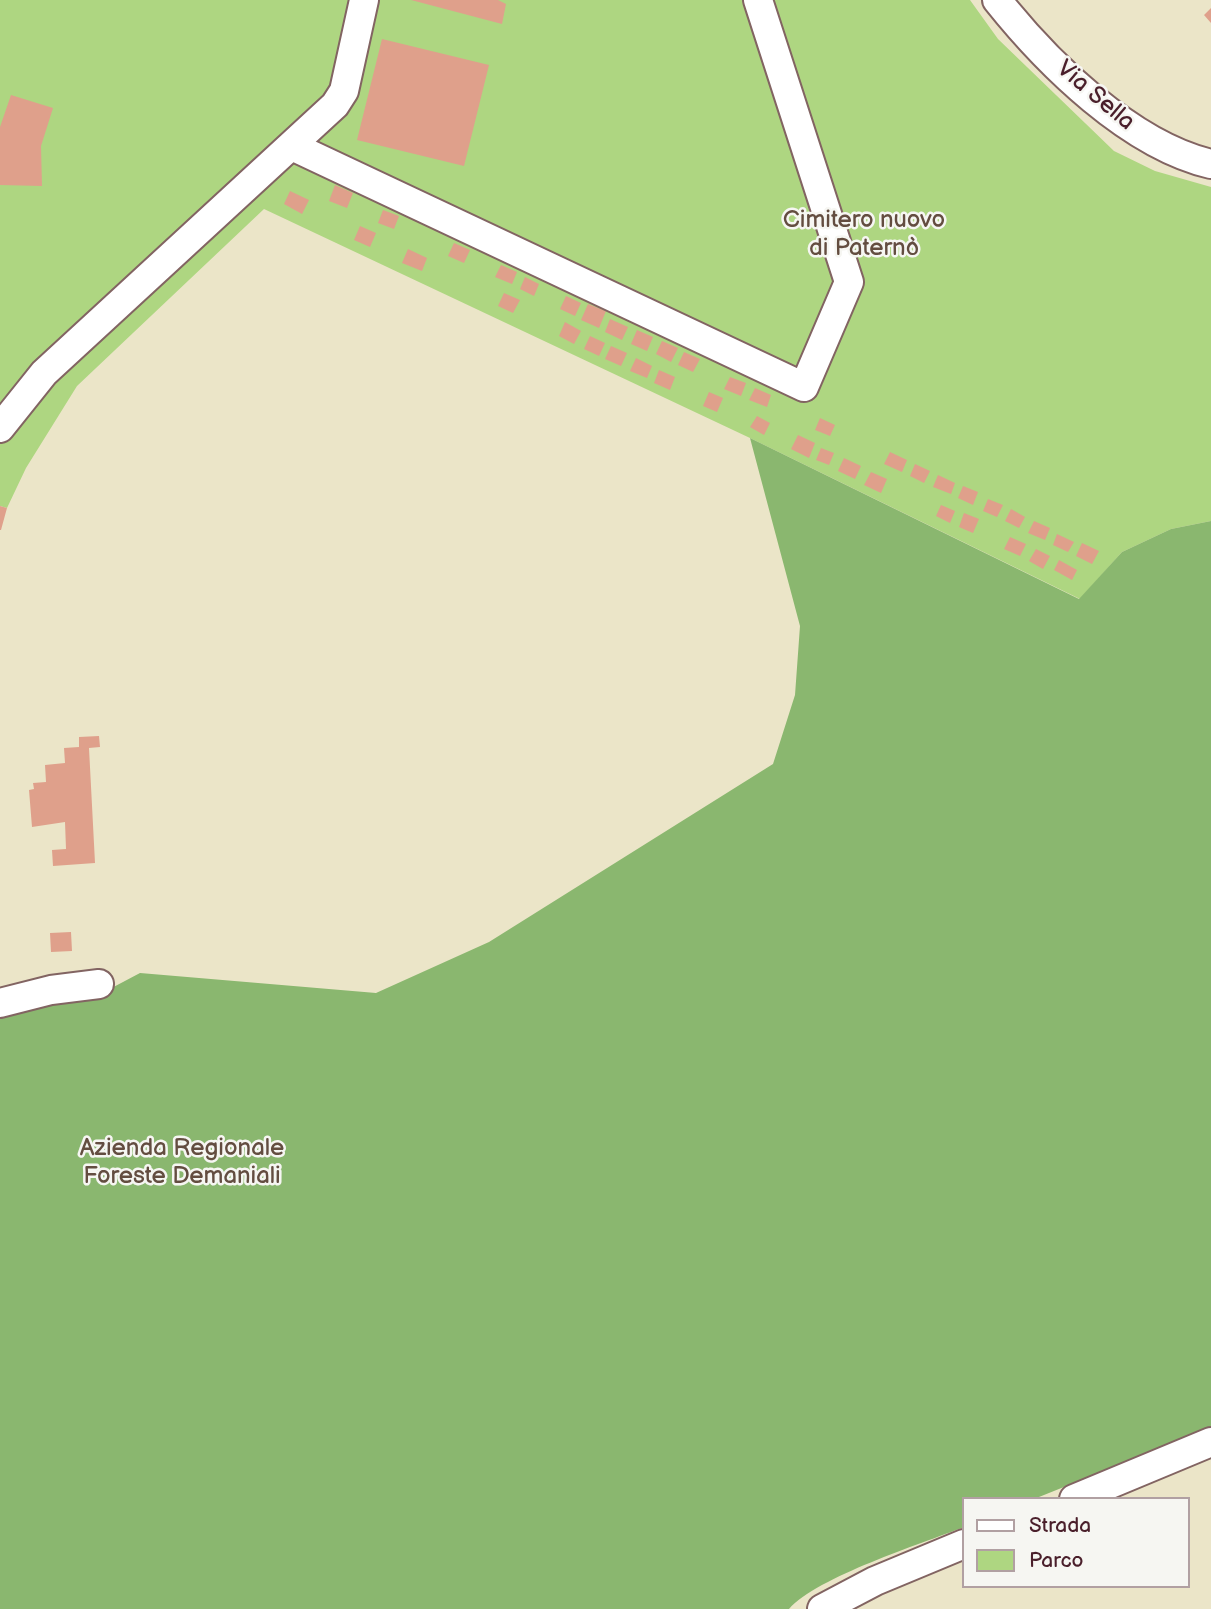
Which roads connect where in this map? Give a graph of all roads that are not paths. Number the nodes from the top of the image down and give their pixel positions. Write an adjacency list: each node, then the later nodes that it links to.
1 (364, 0): 4 (street)
2 (758, 0): 4 (street)
3 (997, 0): 5 (street, Via Sella)
4 (292, 146): 6 (street)
5 (1211, 164)
6 (0, 428)
7 (99, 984): 8 (street)
8 (0, 1003)
9 (1211, 1442): 10 (street)
10 (1079, 1497)
11 (962, 1545): 12 (street)
12 (822, 1609)

